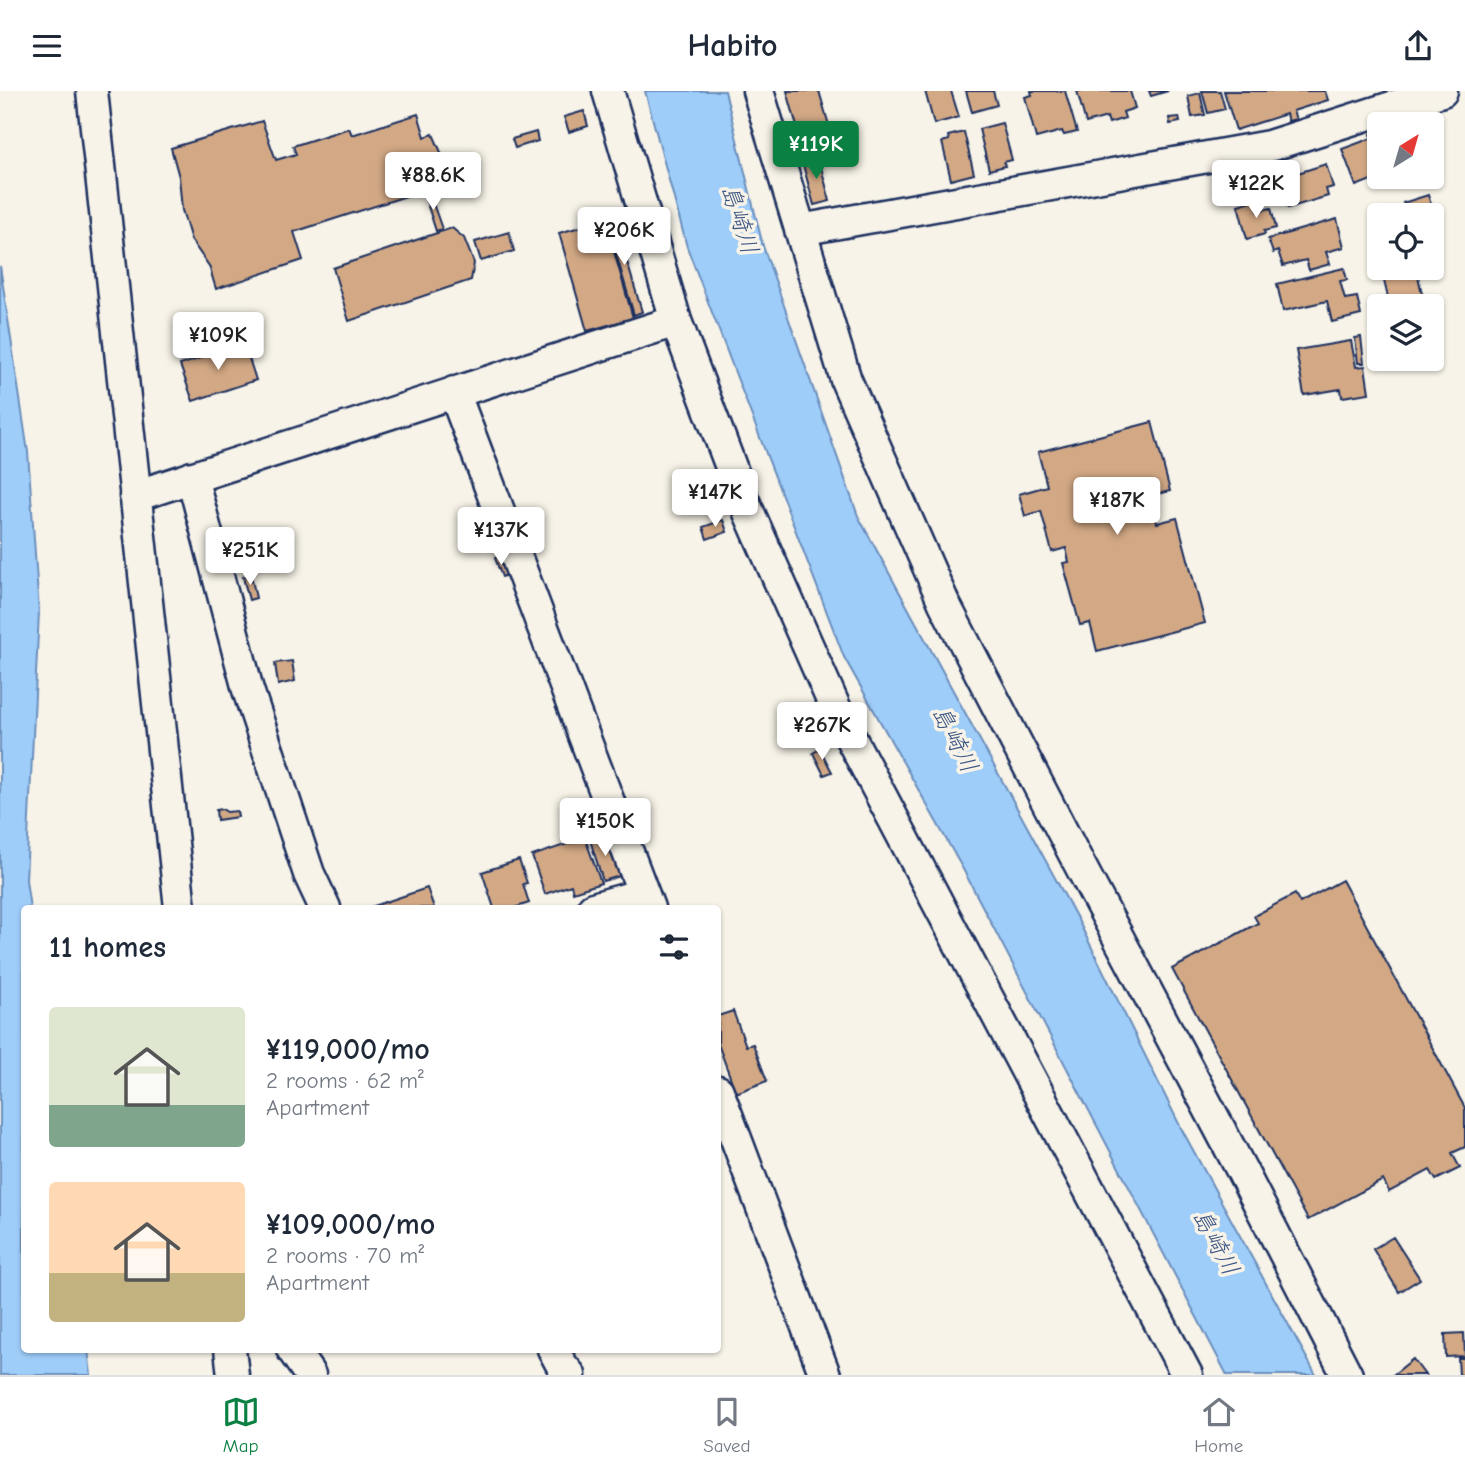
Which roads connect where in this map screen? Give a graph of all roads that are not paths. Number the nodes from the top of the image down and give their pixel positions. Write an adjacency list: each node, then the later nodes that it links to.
1 (92, 91): 9 (street)
2 (758, 91): 5 (street)
3 (1441, 91): 5 (street)
4 (608, 93): 6 (street)
5 (800, 230): 23 (street)
6 (676, 321): 7 (street); 22 (street)
7 (454, 392): 8 (street); 10 (street)
8 (192, 477): 9 (street); 12 (street)
9 (135, 496): 11 (street)
10 (646, 901): 13 (street)
11 (180, 905)
12 (324, 905)
13 (616, 905)
14 (721, 1099): 21 (street)
15 (230, 1353): 18 (street)
16 (295, 1353): 19 (street)
17 (555, 1353): 20 (street)
18 (233, 1375)
19 (310, 1375)
20 (570, 1375)
21 (825, 1375)
22 (1187, 1375)
23 (1347, 1375)

